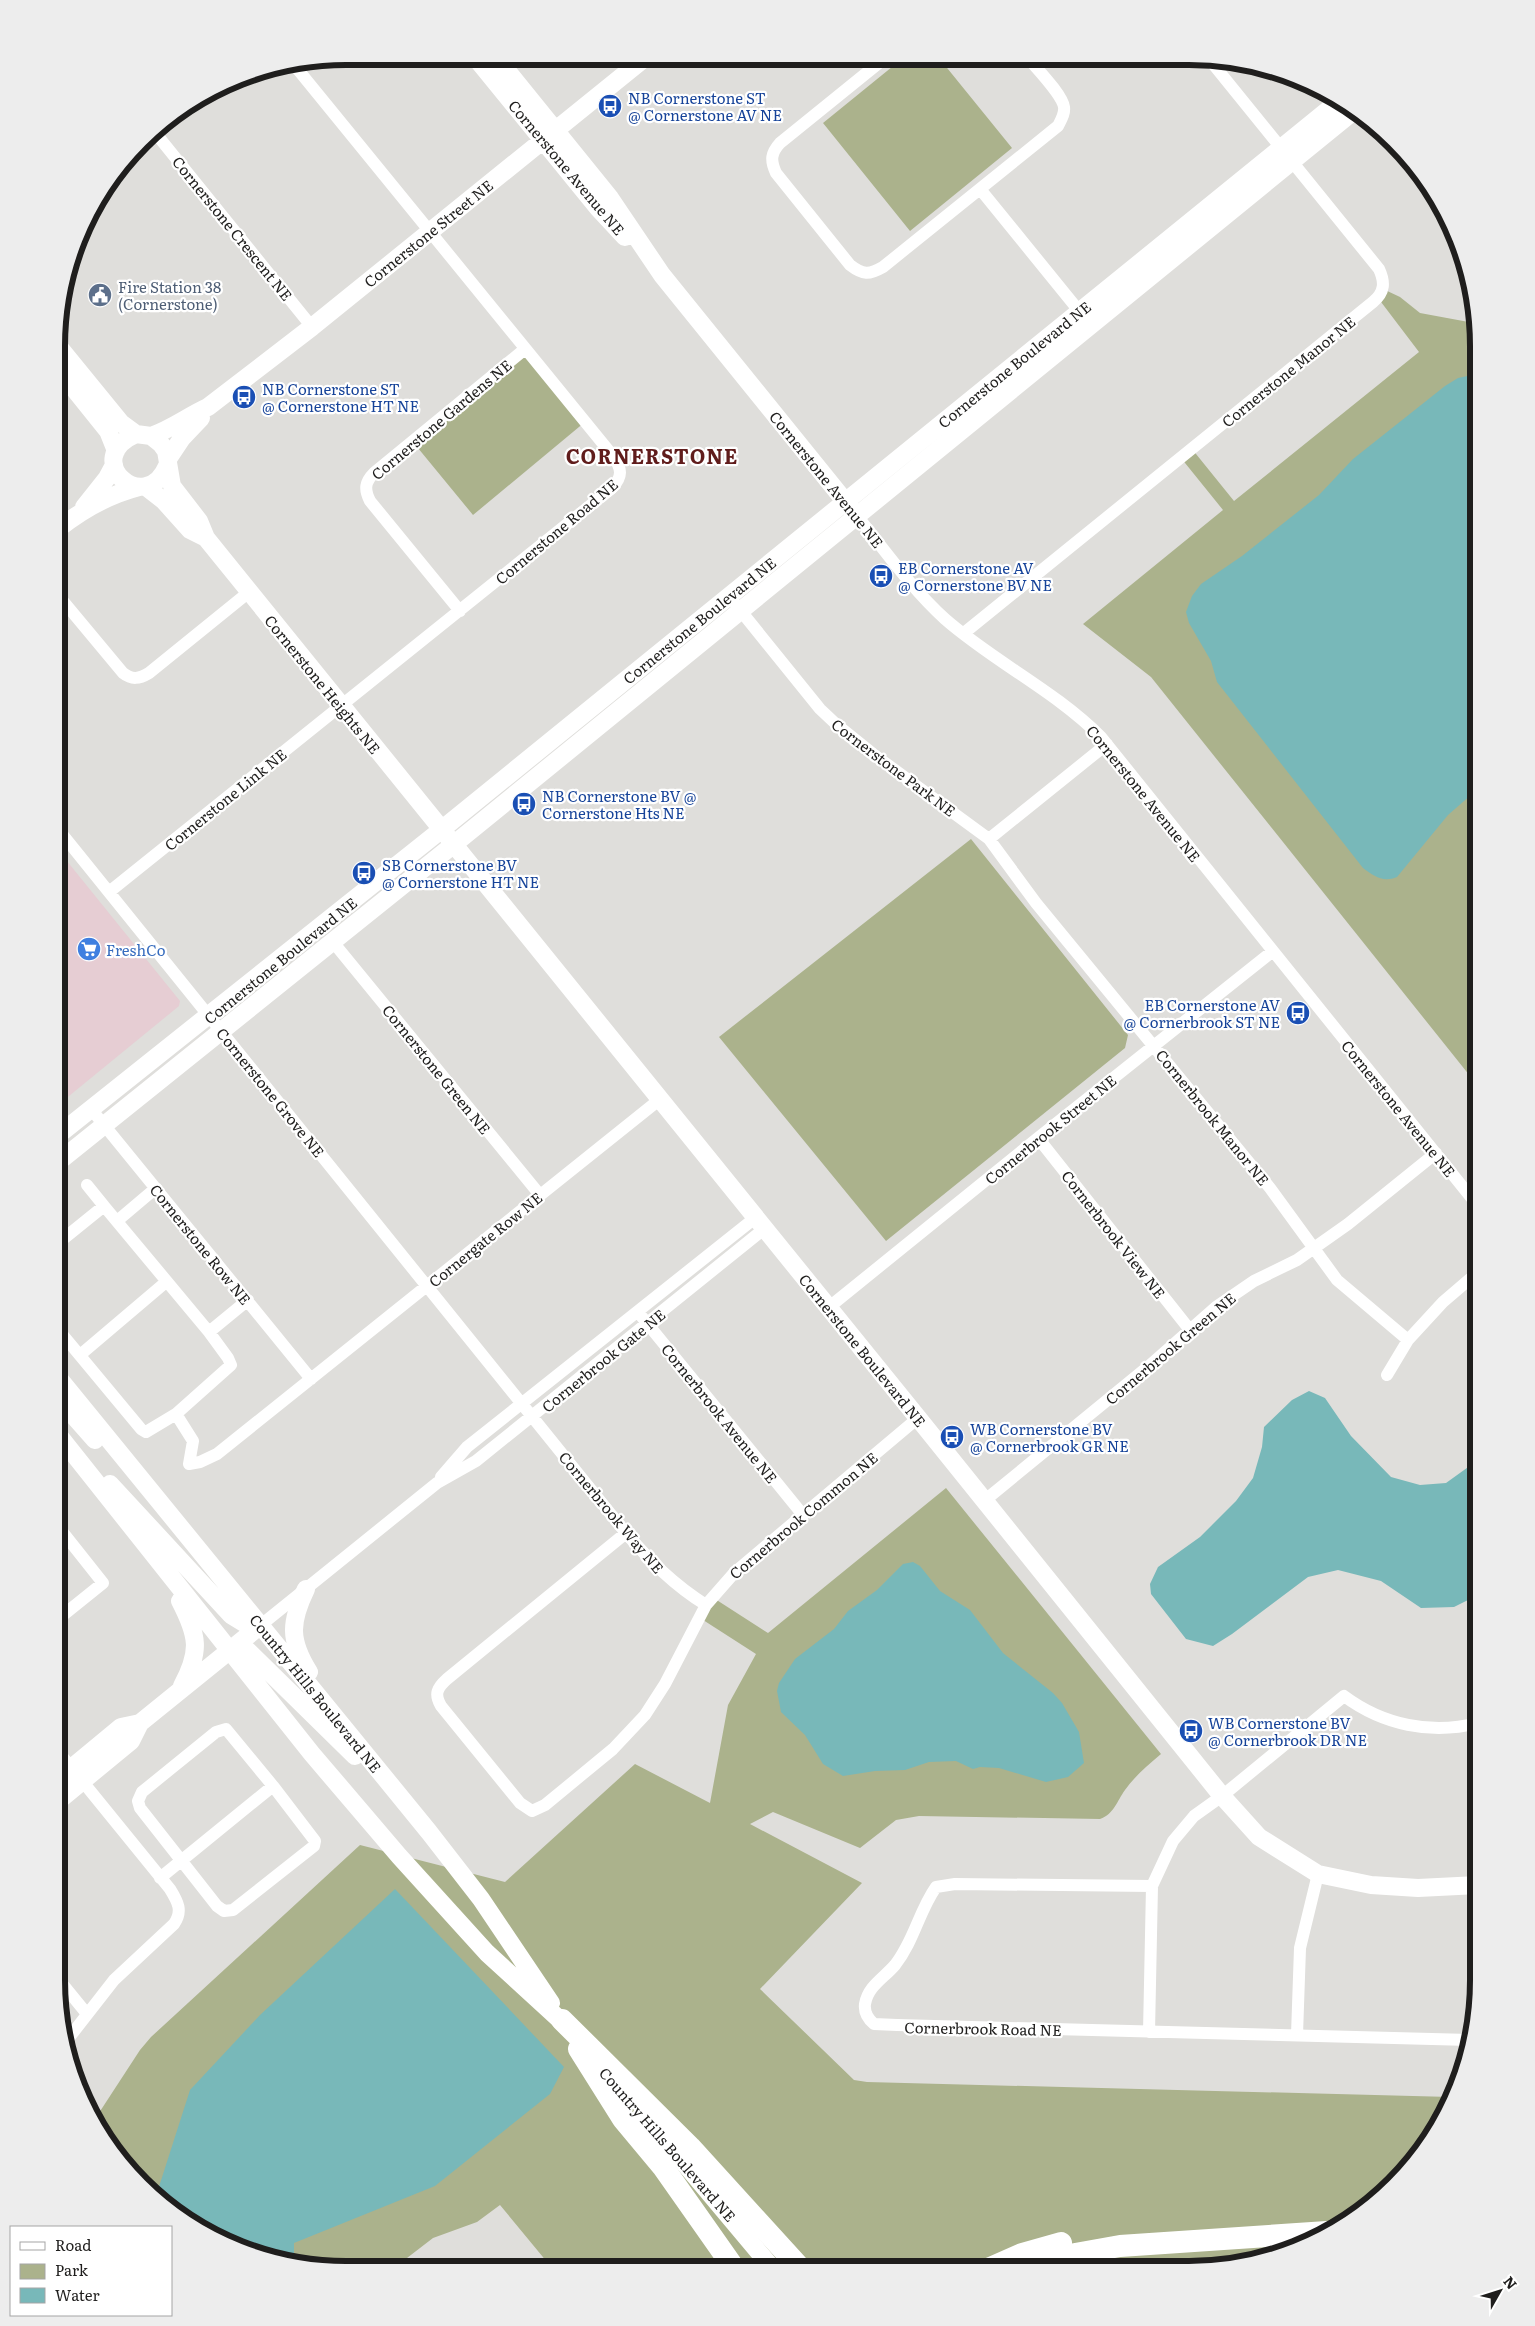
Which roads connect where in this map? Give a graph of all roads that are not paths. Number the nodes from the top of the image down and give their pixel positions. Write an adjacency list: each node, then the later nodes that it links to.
1 (482, 65): 10 (street, Cornerstone Avenue NE)
2 (501, 65): 10 (street, Cornerstone Avenue NE)
3 (636, 65): 10 (street, Cornerstone Street NE)
4 (872, 65): 14 (street)
5 (1034, 65): 14 (street)
6 (1214, 66): 12 (street, Cornerstone Manor NE)
7 (298, 69): 15 (street)
8 (1333, 105): 12 (street, Cornerstone Boulevard NE)
9 (1349, 115): 13 (street, Cornerstone Boulevard NE)
10 (549, 136): 15 (street, Cornerstone Street NE); 27 (street, Cornerstone Avenue NE)
11 (159, 137): 18 (street, Cornerstone Crescent NE)
12 (1281, 148): 13 (street, Cornerstone Manor NE); 16 (street, Cornerstone Boulevard NE)
13 (1293, 163): 17 (street, Cornerstone Boulevard NE); 37 (street, Cornerstone Manor NE)
14 (980, 189): 16 (street)
15 (429, 232): 18 (street, Cornerstone Street NE); 19 (street, Cornerstone Road NE)
16 (1080, 311): 17 (street); 27 (street, Cornerstone Boulevard NE)
17 (1091, 325): 29 (street, Cornerstone Boulevard NE)
18 (312, 327): 22 (street, Cornerstone Street NE)
19 (525, 349): 35 (street, Cornerstone Gardens NE); 35 (street, Cornerstone Road NE)
20 (65, 354): 23 (street, Cornerstone Heights NE)
21 (65, 377): 24 (street, Cornerstone Heights NE)
22 (208, 408): 23 (street, Cornerstone Street NE); 25 (street, Cornerstone Street NE)
23 (144, 435): 24 (street); 25 (street, Cornerstone Heights NE)
24 (115, 458): 26 (street, Cornerstone Heights NE); 28 (street)
25 (168, 463): 26 (street); 31 (street, Cornerstone Heights NE)
26 (142, 487): 28 (street); 31 (street, Cornerstone Heights NE)
27 (845, 501): 29 (street, Cornerstone Avenue NE); 33 (street, Cornerstone Boulevard NE)
28 (81, 510): 30 (street)
29 (858, 517): 36 (street, Cornerstone Boulevard NE); 37 (street, Cornerstone Avenue NE)
30 (65, 523)
31 (206, 538): 32 (street, Cornerstone Heights NE)
32 (249, 592): 34 (street); 38 (street, Cornerstone Heights NE)
33 (729, 596): 36 (street, Cornerstone Park NE); 40 (street, Cornerstone Boulevard NE)
34 (65, 603)
35 (460, 611): 38 (street, Cornerstone Road NE)
36 (741, 612): 42 (street, Cornerstone Park NE); 43 (street, Cornerstone Boulevard NE)
37 (964, 633): 39 (street, Cornerstone Avenue NE)
38 (340, 705): 40 (street, Cornerstone Heights NE); 44 (street, Cornerstone Link NE)
39 (1107, 744): 42 (street); 46 (street, Cornerstone Avenue NE)
40 (441, 830): 43 (street, Cornerstone Heights NE); 47 (street, Cornerstone Boulevard NE)
41 (65, 838): 44 (street, Cornerstone Grove NE)
42 (989, 838): 49 (street, Cornerbrook Manor NE)
43 (454, 845): 45 (street, Cornerstone Boulevard NE); 50 (street, Cornerstone Boulevard NE)
44 (109, 892): 47 (street, Cornerstone Grove NE)
45 (333, 942): 48 (street, Cornerstone Boulevard NE); 59 (street, Cornerstone Green NE)
46 (1273, 952): 49 (street, Cornerbrook Street NE); 55 (street, Cornerstone Avenue NE)
47 (210, 1016): 48 (street, Cornerstone Grove NE); 51 (street, Cornerstone Boulevard NE)
48 (222, 1032): 52 (street, Cornerstone Boulevard NE); 68 (street, Cornerstone Grove NE)
49 (1154, 1045): 54 (street, Cornerbrook Street NE); 65 (street, Cornerbrook Manor NE)
50 (659, 1100): 59 (street, Cornergate Row NE); 63 (street, Cornerstone Boulevard NE)
51 (91, 1109): 52 (street, Cornerstone Row NE); 53 (street, Cornerstone Boulevard NE)
52 (105, 1125): 56 (street, Cornerstone Boulevard NE); 58 (street, Cornerstone Row NE)
53 (65, 1130)
54 (1038, 1138): 70 (street, Cornerbrook Street NE); 73 (street, Cornerbrook View NE)
55 (1436, 1153): 60 (street, Cornerstone Avenue NE); 65 (street, Cornerbrook Green NE)
56 (65, 1157)
57 (87, 1185): 61 (street)
58 (156, 1188): 62 (street); 69 (street, Cornerstone Row NE)
59 (540, 1195): 68 (street, Cornergate Row NE)
60 (1470, 1196)
61 (104, 1206): 62 (street); 64 (street)
62 (117, 1221): 67 (street)
63 (760, 1223): 70 (street, Cornerstone Boulevard NE); 71 (street, Cornerbrook Gate NE); 72 (street, Cornerbrook Gate NE)
64 (65, 1238)
65 (1313, 1248): 73 (street, Cornerbrook Green NE); 76 (street, Cornerbrook Manor NE)
66 (1470, 1279): 76 (street)
67 (166, 1282): 74 (street); 77 (street)
68 (428, 1285): 79 (street, Cornergate Row NE); 82 (street, Cornerstone Grove NE)
69 (248, 1300): 74 (street); 79 (street, Cornerstone Row NE)
70 (828, 1308): 84 (street, Cornerstone Boulevard NE)
71 (638, 1311): 72 (street, Cornerbrook Avenue NE); 82 (street, Cornerbrook Gate NE)
72 (648, 1323): 82 (street, Cornerbrook Gate NE); 88 (street, Cornerbrook Avenue NE)
73 (1190, 1330): 87 (street, Cornerbrook Green NE)
74 (209, 1332): 83 (street)
75 (65, 1337): 77 (street)
76 (1408, 1340): 78 (street)
77 (80, 1354): 83 (street)
78 (1387, 1375)
79 (311, 1379): 83 (street, Cornergate Row NE)
80 (65, 1386): 89 (street, Country Hills Boulevard NE)
81 (65, 1406): 89 (street)
82 (528, 1410): 90 (street, Cornerbrook Way NE); 93 (street, Cornerbrook Gate NE)
83 (176, 1414)
84 (918, 1418): 87 (street, Cornerstone Boulevard NE); 88 (street, Cornerbrook Common NE)
85 (65, 1436): 96 (street)
86 (65, 1443): 92 (street, Country Hills Boulevard NE)
87 (984, 1500): 107 (street, Cornerstone Boulevard NE)
88 (803, 1515): 94 (street, Cornerbrook Common NE)
89 (178, 1523): 96 (street, Country Hills Boulevard NE)
90 (626, 1533): 94 (street, Cornerbrook Way NE); 94 (street, Cornerbrook Common NE)
91 (65, 1535): 95 (street)
92 (161, 1565): 97 (street, Country Hills Boulevard NE); 98 (street)
93 (306, 1589): 96 (street, Cornerbrook Gate NE); 99 (street)
94 (706, 1605)
95 (65, 1614)
96 (261, 1625): 97 (street); 99 (street, Country Hills Boulevard NE)
97 (229, 1651): 98 (street); 106 (street); 115 (street, Country Hills Boulevard NE)
98 (180, 1691): 102 (street)
99 (341, 1723): 106 (street, Country Hills Boulevard NE)
100 (1470, 1725): 107 (street)
101 (65, 1760): 102 (street)
102 (77, 1774): 103 (street); 105 (street); 110 (street)
103 (65, 1777)
104 (272, 1786): 108 (street); 108 (street); 108 (street)
105 (65, 1790)
106 (400, 1796): 115 (street, Country Hills Boulevard NE)
107 (1222, 1796): 109 (street, Cornerstone Boulevard NE); 112 (street)
108 (182, 1860): 110 (street)
109 (1318, 1874): 111 (street, Cornerstone Boulevard NE); 117 (street)
110 (160, 1878): 114 (street)
111 (1470, 1885)
112 (1152, 1886): 116 (street); 116 (street, Cornerbrook Road NE)
113 (65, 1988): 114 (street)
114 (87, 2014): 118 (street)
115 (562, 2020): 122 (highway); 123 (street, Country Hills Boulevard NE); 124 (highway)
116 (1148, 2032): 117 (street, Cornerbrook Road NE)
117 (1297, 2035): 119 (street, Cornerbrook Road NE)
118 (70, 2036)
119 (1464, 2040)
120 (1311, 2233): 121 (highway)
121 (1244, 2237): 125 (highway); 126 (highway)
122 (729, 2261)
123 (766, 2261)
124 (794, 2261)
125 (1009, 2261)
126 (1051, 2261)

